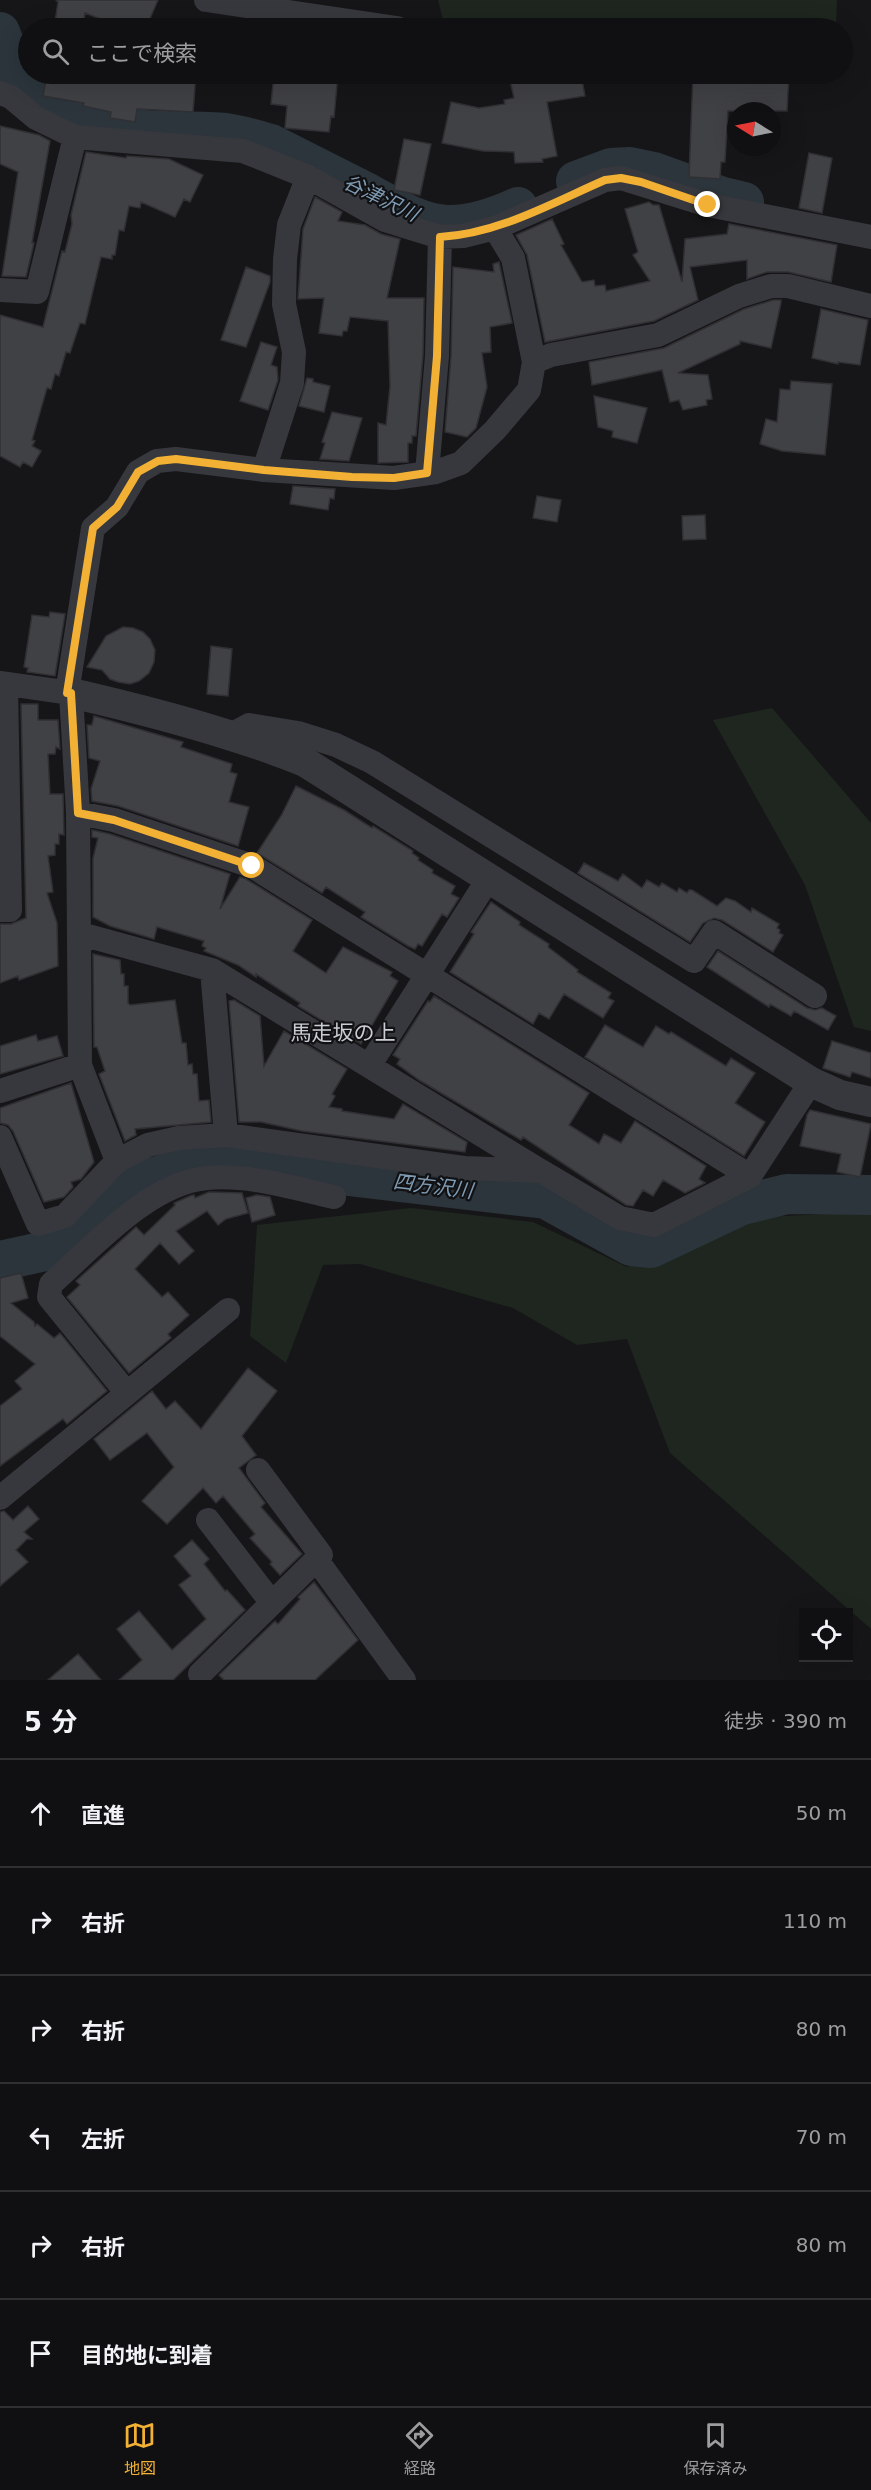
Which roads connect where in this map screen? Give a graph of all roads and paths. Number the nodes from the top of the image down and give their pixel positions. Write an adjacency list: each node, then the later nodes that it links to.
1 (206, 0): 2 (street)
2 (329, 18)
3 (0, 93): 4 (street)
4 (75, 137): 5 (street); 9 (street)
5 (308, 177): 7 (street); 12 (street)
6 (495, 228): 7 (street); 8 (street); 11 (street)
7 (440, 237): 13 (street)
8 (871, 237)
9 (0, 290)
10 (871, 306): 11 (street)
11 (534, 362): 13 (street)
12 (264, 470): 13 (street); 15 (street)
13 (427, 473)
14 (3, 683): 15 (street); 19 (street)
15 (69, 693): 16 (street); 17 (street)
16 (229, 736): 18 (street); 23 (street)
17 (78, 813): 20 (street); 22 (street)
18 (489, 878): 22 (street); 26 (street)
19 (0, 910)
20 (81, 934): 21 (street); 24 (street)
21 (212, 970): 25 (street); 29 (street)
22 (426, 974): 25 (street); 33 (street)
23 (815, 996)
24 (80, 1065): 27 (street); 31 (street)
25 (369, 1066): 32 (street)
26 (811, 1082): 28 (street); 33 (street)
27 (0, 1091)
28 (871, 1102)
29 (226, 1135): 31 (street); 32 (street)
30 (0, 1137): 31 (street)
31 (117, 1161)
32 (541, 1171): 33 (street)
33 (750, 1176)
34 (334, 1197): 36 (street)
35 (228, 1310): 36 (street)
36 (126, 1392): 38 (street)
37 (258, 1470): 40 (street)
38 (0, 1498)
39 (208, 1520): 41 (street)
40 (316, 1559): 41 (street); 43 (street)
41 (272, 1604): 42 (street)
42 (200, 1678)
43 (405, 1680)

